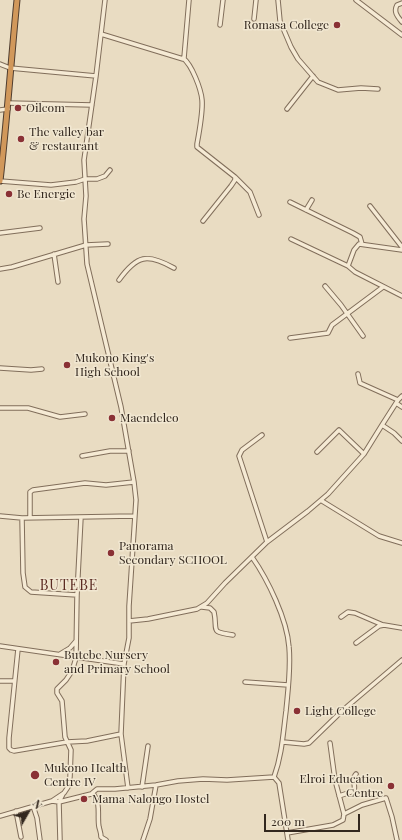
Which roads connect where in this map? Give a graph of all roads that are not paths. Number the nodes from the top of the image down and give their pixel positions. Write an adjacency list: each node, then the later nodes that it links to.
1 (17, 0): 16 (highway)
2 (105, 0): 12 (street)
3 (189, 0): 14 (street)
4 (223, 0): 11 (street)
5 (256, 0): 9 (street)
6 (278, 0): 18 (street)
7 (356, 0): 13 (street)
8 (400, 2): 10 (street)
9 (254, 19)
10 (402, 22)
11 (220, 25)
12 (101, 34): 14 (street); 17 (street)
13 (402, 35)
14 (183, 58): 26 (street)
15 (0, 64): 16 (street)
16 (10, 68): 17 (street); 20 (highway)
17 (96, 76): 21 (street)
18 (313, 76): 19 (street); 22 (street)
19 (378, 89)
20 (8, 103): 21 (street); 24 (highway)
21 (92, 105): 27 (street)
22 (287, 109)
23 (0, 110): 24 (street)
24 (8, 110): 28 (highway)
25 (110, 170): 27 (street)
26 (235, 177): 33 (street); 34 (street)
27 (86, 179): 28 (street); 40 (street)
28 (0, 181)
29 (312, 200): 32 (street)
30 (290, 202): 32 (street)
31 (370, 206): 41 (street)
32 (306, 210): 39 (street)
33 (259, 215)
34 (203, 221)
35 (40, 228): 36 (street)
36 (0, 233)
37 (291, 239): 43 (street)
38 (108, 244): 40 (street)
39 (362, 244): 41 (street); 43 (street)
40 (86, 245): 42 (street); 65 (street)
41 (402, 249)
42 (54, 254): 45 (street); 47 (street)
43 (348, 266): 49 (street)
44 (174, 268): 46 (street)
45 (0, 269)
46 (119, 280)
47 (58, 282)
48 (325, 286): 51 (street)
49 (383, 287): 50 (street); 51 (street)
50 (402, 296)
51 (348, 314): 52 (street); 53 (street)
52 (363, 336)
53 (290, 338)
54 (0, 368): 55 (street)
55 (42, 369)
56 (358, 374): 58 (street)
57 (402, 396): 58 (street)
58 (397, 401): 59 (street); 62 (street)
59 (402, 407)
60 (0, 408): 61 (street)
61 (85, 414)
62 (382, 424): 64 (street); 67 (street)
63 (262, 435): 76 (street)
64 (402, 441)
65 (129, 451): 68 (street); 69 (street)
66 (317, 452): 67 (street)
67 (364, 454): 70 (street)
68 (82, 456)
69 (134, 482): 72 (street); 73 (street)
70 (322, 501): 76 (street); 77 (street)
71 (0, 516): 75 (street)
72 (134, 516): 74 (street); 82 (street)
73 (30, 517): 74 (street); 75 (street)
74 (81, 517): 79 (street)
75 (22, 518): 79 (street)
76 (267, 542): 78 (street)
77 (402, 543)
78 (252, 557): 80 (street); 97 (street)
79 (77, 595): 86 (street)
80 (202, 607): 82 (street); 85 (street)
81 (340, 617): 83 (street)
82 (129, 621): 93 (street)
83 (383, 625): 84 (street); 87 (street)
84 (402, 628)
85 (233, 635)
86 (76, 641): 90 (street); 91 (street)
87 (356, 643)
88 (0, 646): 89 (street)
89 (18, 649): 90 (street); 95 (street)
90 (60, 654): 91 (street)
91 (76, 658): 93 (street); 99 (street)
92 (402, 660): 100 (street)
93 (124, 664): 98 (street)
94 (0, 681): 95 (street)
95 (14, 681): 99 (street)
96 (245, 682): 97 (street)
97 (288, 685): 100 (street)
98 (121, 734): 99 (street); 107 (street)
99 (67, 742): 108 (street)
100 (283, 742): 104 (street)
101 (330, 743): 110 (street)
102 (148, 746): 106 (street)
103 (356, 774): 110 (street)
104 (274, 777): 105 (street); 117 (street)
105 (156, 785): 106 (street); 122 (street)
106 (142, 787): 107 (street)
107 (128, 788): 109 (street)
108 (64, 793): 111 (street); 112 (street)
109 (91, 794): 112 (street); 121 (street)
110 (339, 796): 115 (street)
111 (52, 801): 112 (street); 113 (street)
112 (59, 802): 120 (street)
113 (33, 806): 114 (street); 119 (street)
114 (16, 811): 116 (street); 118 (street)
115 (344, 814): 117 (street); 124 (street)
116 (0, 816)
117 (287, 833): 123 (street)
118 (21, 837)
119 (40, 840)
120 (60, 840)
121 (106, 840)
122 (143, 840)
123 (288, 840)
124 (396, 840)

